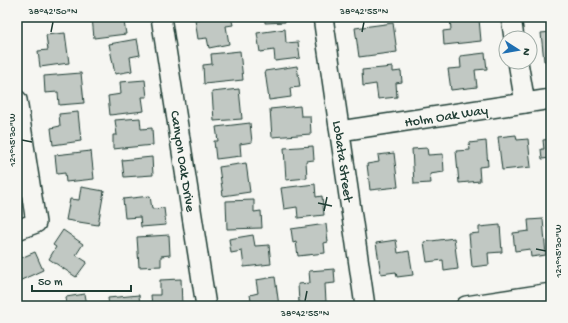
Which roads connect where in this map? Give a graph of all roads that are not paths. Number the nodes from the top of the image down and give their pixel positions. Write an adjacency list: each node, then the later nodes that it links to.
1 (161, 17): 13 (street, Canyon Oak Drive)
2 (323, 17): 9 (street, Lobata Street)
3 (511, 17): 4 (street)
4 (513, 30)
5 (519, 70): 8 (street)
6 (551, 99): 8 (street, Holm Oak Way)
7 (17, 100): 10 (street)
8 (525, 103): 9 (street, Holm Oak Way)
9 (340, 130): 14 (street, Lobata Street)
10 (17, 230)
11 (551, 293): 12 (street)
12 (510, 303): 15 (street)
13 (206, 306)
14 (365, 306)
15 (466, 306)

